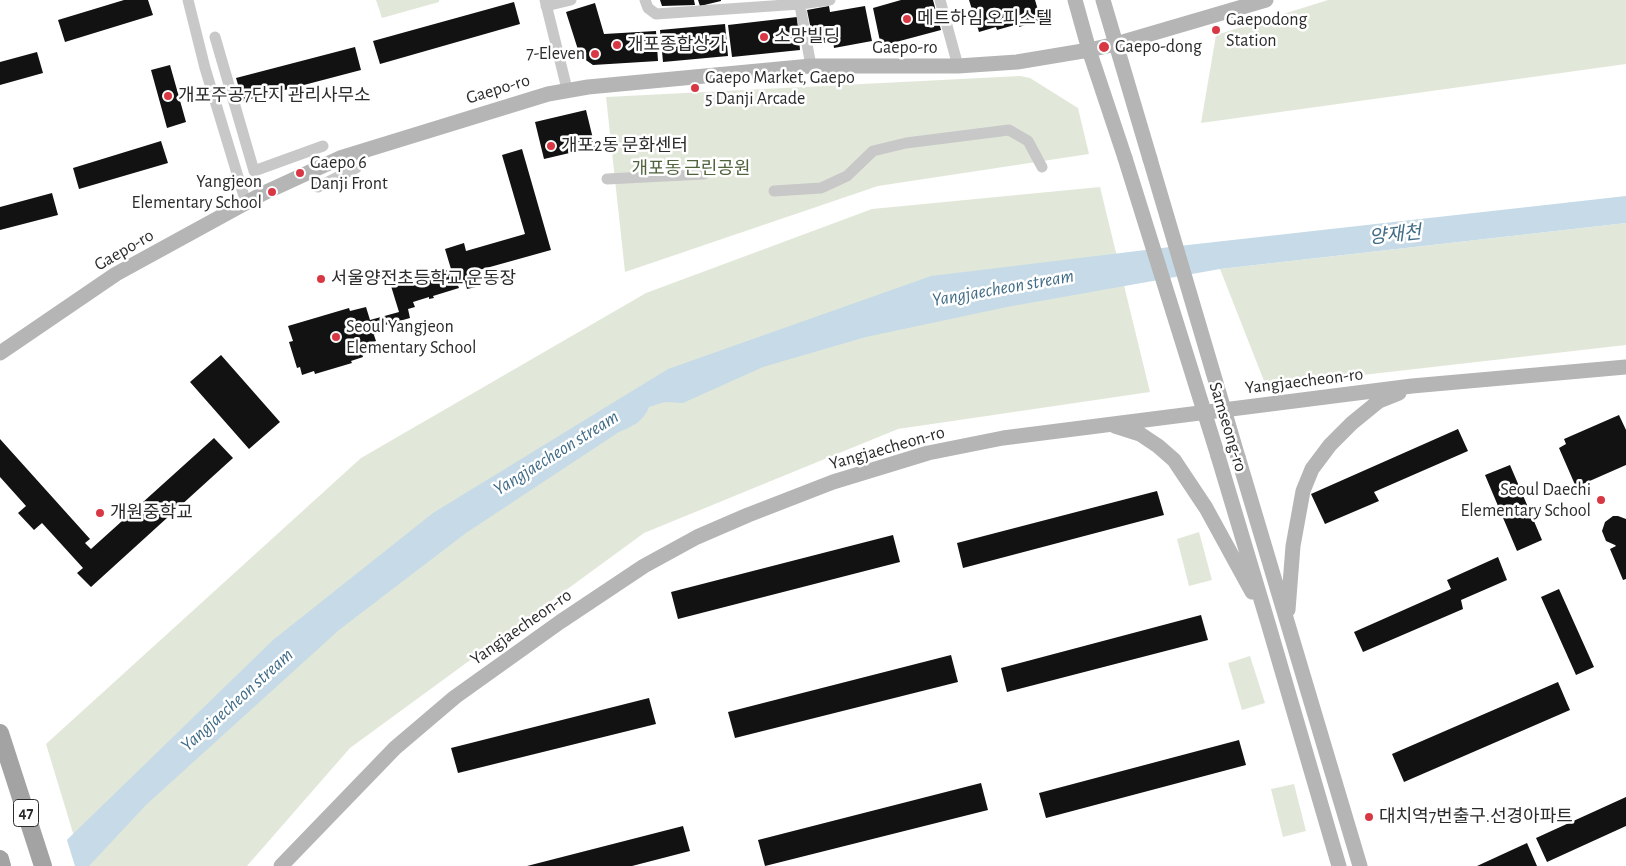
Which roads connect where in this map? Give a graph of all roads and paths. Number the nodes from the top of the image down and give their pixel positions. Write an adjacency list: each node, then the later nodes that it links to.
1 (188, 0): 24 (street)
2 (571, 0): 10 (street)
3 (645, 0): 9 (street)
4 (830, 0): 9 (street)
5 (940, 0): 15 (street)
6 (1075, 0): 13 (street, Samseong-ro)
7 (1103, 0): 12 (street, Samseong-ro)
8 (1266, 0): 12 (street, Gaepo-ro)
9 (799, 2): 14 (street)
10 (546, 3): 16 (street)
11 (215, 38): 17 (street)
12 (1116, 44): 13 (street, Gaepo-ro); 29 (street, Samseong-ro, bridge)
13 (1089, 50): 15 (street, Gaepo-ro); 30 (street, Samseong-ro, bridge)
14 (811, 66): 15 (street, Gaepo-ro); 16 (street, Gaepo-ro)
15 (958, 66)
16 (567, 89): 24 (street, Gaepo-ro)
17 (323, 146)
18 (1042, 167): 23 (street)
19 (356, 168): 22 (street)
20 (704, 174): 21 (street)
21 (607, 179)
22 (318, 187)
23 (774, 191)
24 (246, 203): 25 (street, Gaepo-ro)
25 (0, 353)
26 (1626, 366): 27 (street, Yangjaecheon-ro)
27 (1418, 386): 28 (street, Yangjaecheon-ro); 29 (street)
28 (1109, 424): 30 (street); 35 (street, Yangjaecheon-ro)
29 (1287, 619): 37 (street, Samseong-ro)
30 (1268, 623): 36 (street, Samseong-ro)
31 (0, 733): 34 (main road, 47)
32 (0, 859): 33 (main road)
33 (2, 866)
34 (43, 866)
35 (281, 866)
36 (1339, 866)
37 (1360, 866)

